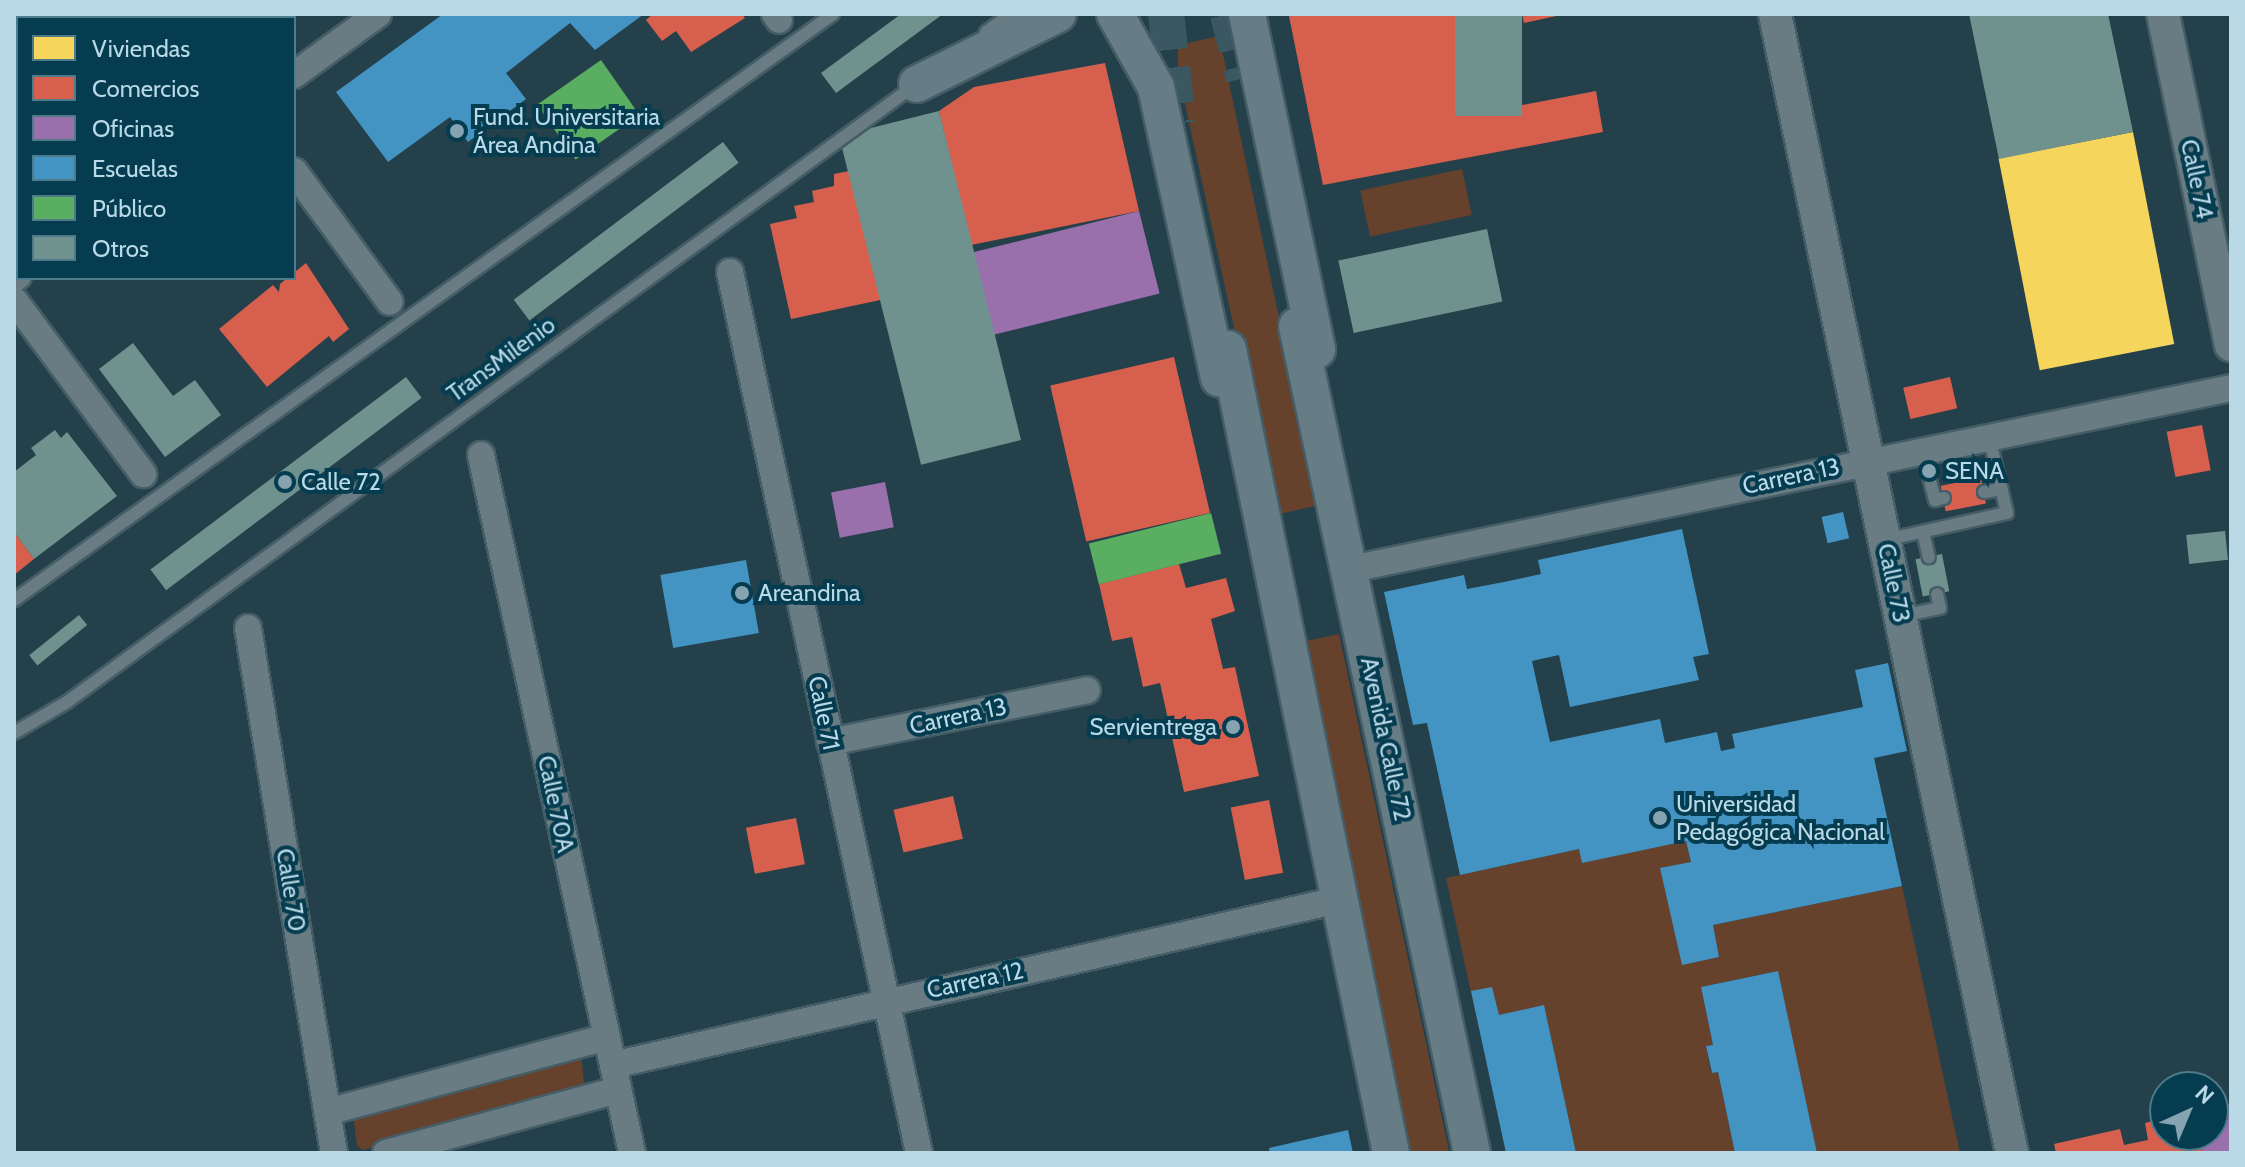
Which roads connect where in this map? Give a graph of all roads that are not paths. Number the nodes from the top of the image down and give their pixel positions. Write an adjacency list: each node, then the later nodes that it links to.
1 (378, 14): 9 (street)
2 (833, 14): 33 (lane)
3 (1011, 14): 10 (lane, TransMilenio)
4 (1058, 14): 10 (main road)
5 (1115, 14): 31 (main road)
6 (1247, 14): 30 (main road)
7 (1775, 14): 22 (street, Calle 73)
8 (2163, 14): 16 (street, Calle 74)
9 (296, 74)
10 (917, 84): 37 (lane, TransMilenio)
11 (296, 174): 14 (street)
12 (730, 272): 38 (street, Calle 71)
13 (14, 300): 23 (street)
14 (390, 302)
15 (1297, 326): 30 (main road, Avenida Calle 72)
16 (2231, 345)
17 (1228, 349): 31 (main road)
18 (2231, 388): 19 (street, Carrera 13)
19 (1989, 436): 20 (street, Carrera 13); 24 (lane)
20 (1922, 448): 22 (street, Carrera 13); 26 (lane)
21 (481, 455): 41 (street, Calle 70A)
22 (1868, 460): 28 (street, Calle 73); 30 (street, Carrera 13)
23 (143, 474)
24 (2002, 489): 25 (lane); 27 (lane)
25 (1984, 492)
26 (1939, 499)
27 (1923, 532): 28 (lane); 29 (lane)
28 (1885, 540): 34 (street, Calle 73)
29 (1929, 557)
30 (1351, 569): 49 (main road, Avenida Calle 72)
31 (1274, 586): 39 (main road)
32 (1937, 594): 34 (lane)
33 (14, 600)
34 (1901, 616): 50 (street, Calle 73)
35 (248, 628): 43 (street, Calle 70)
36 (1087, 690): 38 (street, Carrera 13)
37 (14, 733)
38 (830, 742): 40 (street, Calle 71)
39 (1338, 900): 40 (street, Carrera 12); 48 (main road)
40 (886, 999): 42 (street, Carrera 12); 47 (street, Calle 71)
41 (607, 1037): 42 (street, Calle 70A); 43 (street)
42 (615, 1077): 45 (street, Carrera 12); 46 (street, Calle 70A)
43 (327, 1112): 44 (street, Calle 70)
44 (334, 1153)
45 (386, 1153)
46 (632, 1153)
47 (919, 1153)
48 (1391, 1153)
49 (1472, 1153)
50 (2012, 1153)

